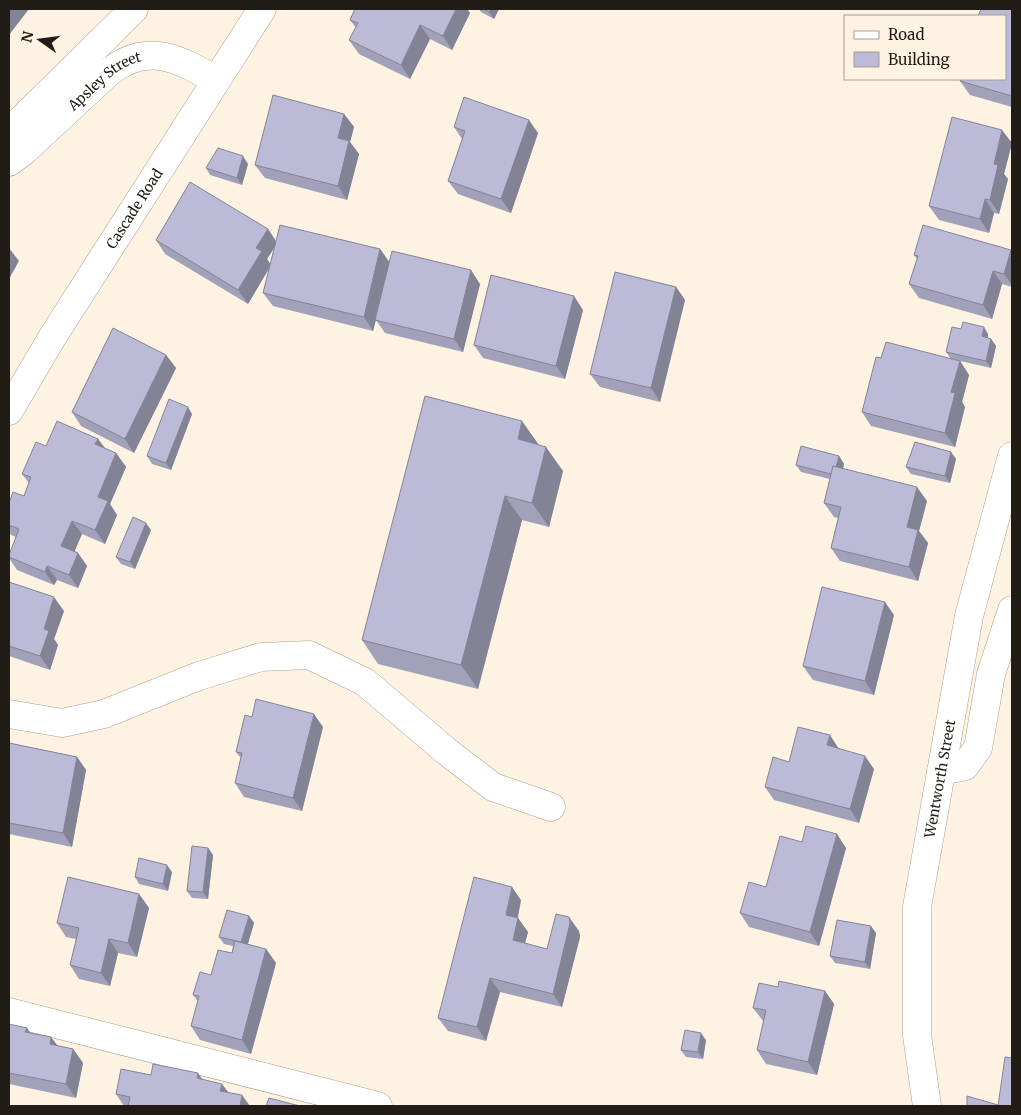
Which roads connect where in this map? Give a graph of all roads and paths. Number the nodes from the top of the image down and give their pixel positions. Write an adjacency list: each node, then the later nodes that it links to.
1 (134, 9): 4 (street, Apsley Street)
2 (262, 9): 3 (street, Cascade Road)
3 (216, 80): 5 (street, Apsley Street); 6 (street, Cascade Road)
4 (9, 132)
5 (9, 162)
6 (9, 411)
7 (1012, 456): 10 (street, Wentworth Street)
8 (1012, 610): 10 (street)
9 (9, 714): 11 (street)
10 (941, 771): 14 (street, Wentworth Street)
11 (551, 808)
12 (9, 1012): 13 (street)
13 (378, 1106)
14 (927, 1106)

